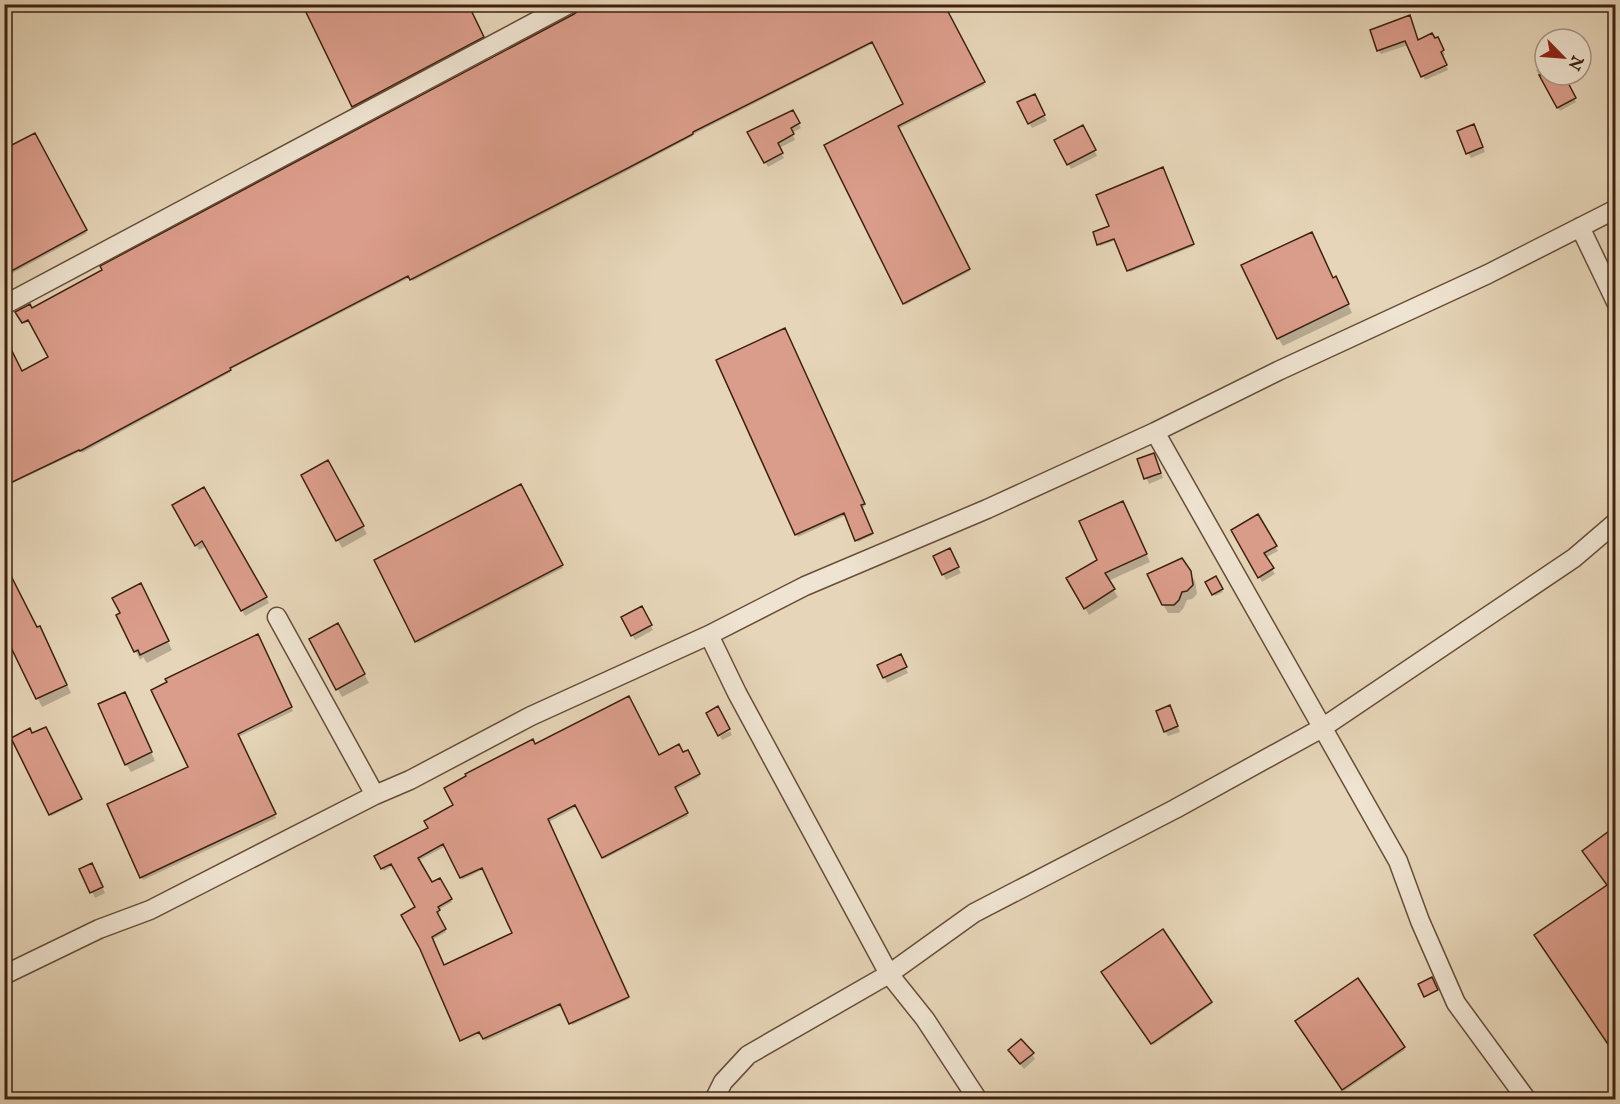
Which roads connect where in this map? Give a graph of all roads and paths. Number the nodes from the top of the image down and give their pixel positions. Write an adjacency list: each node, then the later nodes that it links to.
1 (569, 4): 4 (street)
2 (1616, 208): 3 (street)
3 (1580, 227): 5 (street); 6 (street)
4 (4, 302)
5 (1616, 302)
6 (1155, 432): 9 (street); 10 (street)
7 (1616, 522): 10 (street)
8 (277, 617): 11 (street)
9 (709, 635): 11 (street); 12 (street)
10 (1322, 728): 12 (street); 16 (street)
11 (375, 795): 13 (street)
12 (889, 974): 14 (street); 15 (street)
13 (4, 975)
14 (714, 1100)
15 (978, 1100)
16 (1527, 1100)

